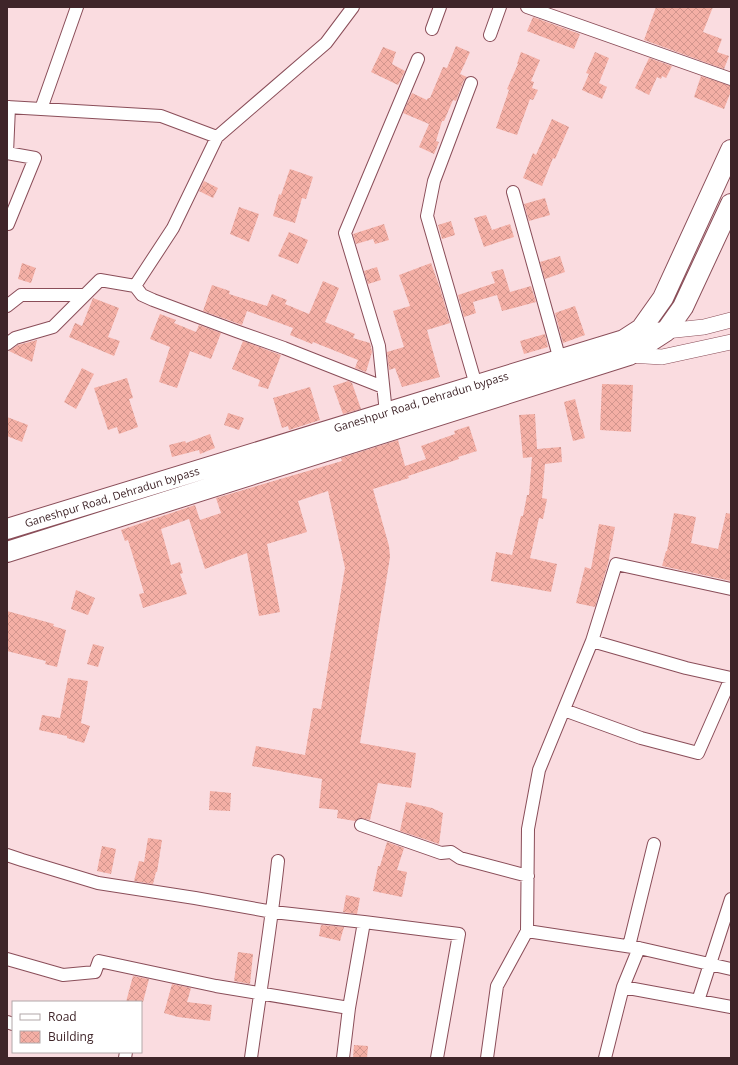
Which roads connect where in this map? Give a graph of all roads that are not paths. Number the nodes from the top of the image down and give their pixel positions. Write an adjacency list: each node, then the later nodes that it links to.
1 (76, 7): 12 (street)
2 (440, 7): 6 (street)
3 (500, 7): 7 (street)
4 (527, 7): 9 (street)
5 (349, 8): 13 (street)
6 (432, 29)
7 (490, 35)
8 (418, 59): 29 (street)
9 (731, 80)
10 (471, 83): 28 (street)
11 (8, 107): 12 (street); 17 (street)
12 (41, 109): 13 (street)
13 (217, 137): 18 (street)
14 (731, 150): 22 (main road, Ganeshpur Road, Dehradun bypass)
15 (513, 192): 27 (street)
16 (731, 204): 23 (main road)
17 (7, 224)
18 (135, 286): 19 (street); 29 (street)
19 (85, 295): 20 (street); 25 (street)
20 (7, 306)
21 (731, 320): 23 (street)
22 (641, 329): 23 (street); 27 (main road, Ganeshpur Road, Dehradun bypass)
23 (666, 330): 26 (main road)
24 (731, 342): 26 (street)
25 (7, 344)
26 (629, 355): 32 (main road)
27 (560, 360): 28 (main road, Ganeshpur Road, Dehradun bypass)
28 (476, 385): 30 (main road, Ganeshpur Road, Dehradun bypass)
29 (383, 387): 30 (street)
30 (386, 413): 31 (main road, Ganeshpur Road, Dehradun bypass)
31 (7, 529)
32 (7, 552)
33 (731, 589): 34 (street)
34 (592, 641): 35 (street); 35 (street)
35 (564, 710): 40 (street)
36 (361, 826): 40 (street)
37 (654, 844): 45 (street)
38 (7, 855): 42 (street)
39 (278, 861): 42 (street)
40 (528, 876): 44 (street)
41 (731, 899): 47 (street)
42 (273, 912): 43 (street); 50 (street)
43 (364, 922): 53 (street); 56 (street)
44 (527, 931): 45 (street); 57 (street)
45 (639, 948): 47 (street); 49 (street)
46 (7, 959): 50 (street)
47 (710, 964): 48 (street); 51 (street)
48 (731, 969)
49 (623, 987): 51 (street); 58 (street)
50 (260, 993): 53 (street); 54 (street)
51 (698, 1001): 52 (street)
52 (731, 1007)
53 (349, 1008): 55 (street)
54 (251, 1058)
55 (343, 1058)
56 (436, 1058)
57 (487, 1058)
58 (604, 1058)

